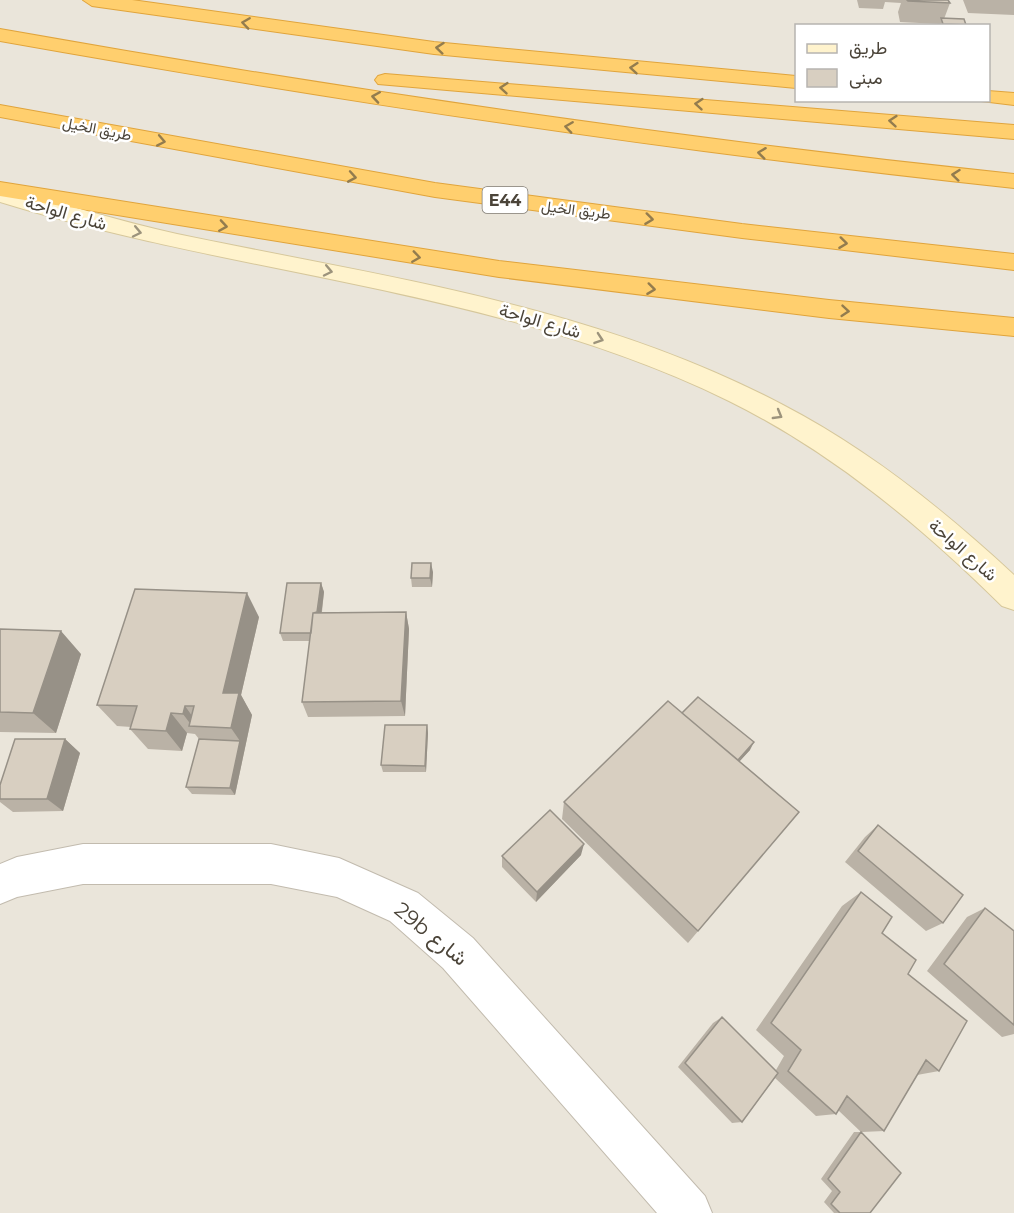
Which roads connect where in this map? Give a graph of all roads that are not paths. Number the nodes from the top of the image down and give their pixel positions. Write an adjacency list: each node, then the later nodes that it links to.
1 (92, 0): 4 (highway, one-way to 1)
2 (0, 34): 3 (highway)
3 (228, 75): 10 (highway, one-way to 3); 11 (highway, one-way to 3)
4 (795, 82)
5 (990, 97): 6 (highway)
6 (1014, 99)
7 (0, 111): 8 (highway, طريق الخيل / E44)
8 (69, 124): 9 (highway); 13 (highway, طريق الخيل / E44, one-way to 13)
9 (0, 125)
10 (1014, 132)
11 (1014, 181)
12 (0, 192): 14 (highway, one-way to 14); 15 (street, شارع الواحة, one-way to 15)
13 (1014, 262)
14 (1014, 327)
15 (1014, 596)
16 (0, 884): 17 (street, 29b شارع)
17 (688, 1213)

